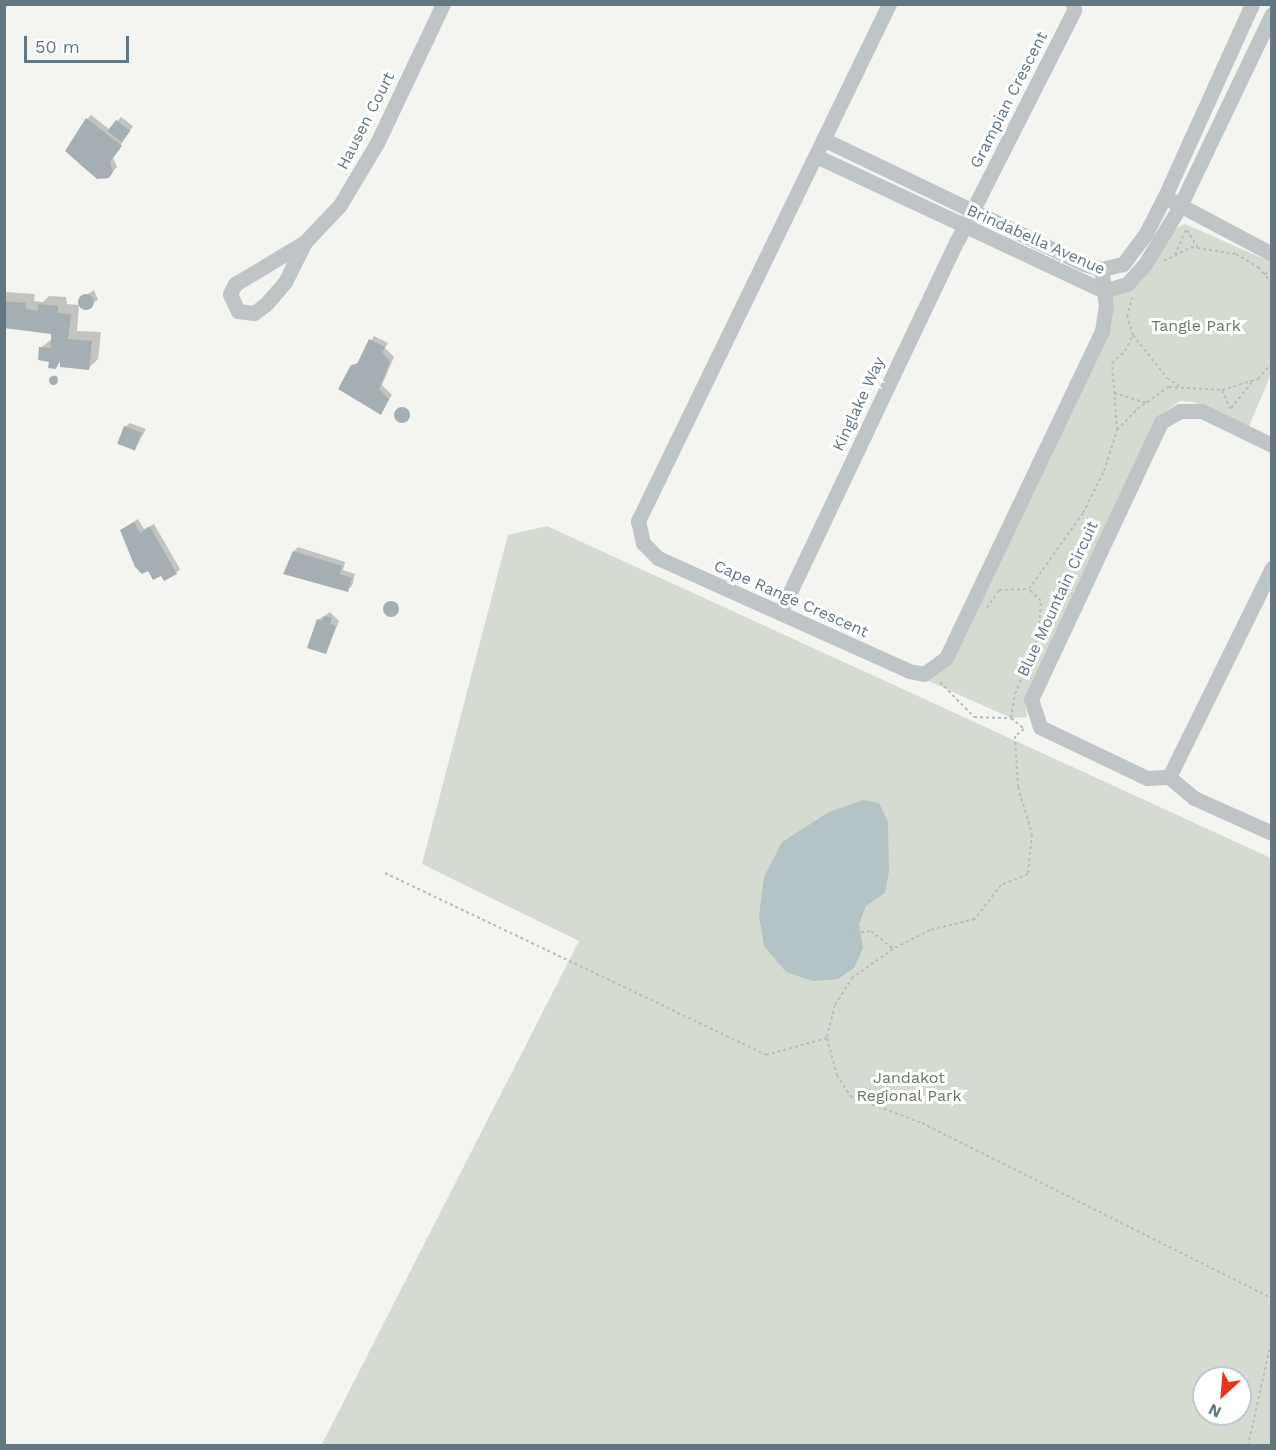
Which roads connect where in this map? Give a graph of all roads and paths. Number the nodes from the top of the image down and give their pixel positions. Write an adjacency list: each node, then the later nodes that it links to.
1 (443, 4): 12 (street, Hausen Court)
2 (889, 4): 6 (street)
3 (1073, 4): 10 (street, Grampian Crescent)
4 (1252, 4): 8 (street, Brindabella Avenue)
5 (1272, 14): 9 (street, Brindabella Avenue)
6 (825, 140): 7 (street, Cape Range Crescent); 10 (street, Brindabella Avenue)
7 (816, 156): 11 (street, Brindabella Avenue); 36 (street, Cape Range Crescent)
8 (1165, 196): 9 (street); 17 (street, Brindabella Avenue)
9 (1179, 208): 15 (street); 22 (street, Brindabella Avenue)
10 (973, 211): 11 (street, Kinglake Way); 17 (street, Brindabella Avenue)
11 (963, 227): 22 (street, Brindabella Avenue); 36 (street, Kinglake Way)
12 (305, 242): 12 (street, Hausen Court)
13 (1198, 248): 14 (path); 14 (path); 19 (path)
14 (1175, 255): 16 (path)
15 (1272, 255)
16 (1156, 265)
17 (1101, 268): 22 (street, Cape Range Crescent)
18 (1272, 272): 19 (path)
19 (1264, 274): 20 (path)
20 (1272, 283)
21 (1135, 287): 23 (path)
22 (1104, 291): 36 (street, Cape Range Crescent)
23 (1133, 335): 26 (path); 28 (path)
24 (1272, 363): 25 (path)
25 (1253, 381): 27 (path); 30 (path)
26 (1182, 388): 27 (path); 29 (path)
27 (1222, 390): 30 (path)
28 (1114, 393): 29 (path); 32 (path)
29 (1146, 403): 32 (path)
30 (1231, 408): 31 (path)
31 (1236, 418)
32 (1117, 430): 35 (path)
33 (1272, 445): 40 (street, Blue Mountain Circuit)
34 (1272, 568): 40 (street)
35 (1029, 588): 37 (path); 39 (path)
36 (780, 614)
37 (981, 618)
38 (948, 673): 39 (path)
39 (1011, 718): 44 (path)
40 (1168, 777): 41 (street)
41 (1272, 833)
42 (385, 873): 45 (path)
43 (849, 934): 44 (path)
44 (893, 949): 45 (path)
45 (827, 1038): 46 (path)
46 (1272, 1298)
47 (1272, 1338): 48 (path)
48 (1248, 1446)

